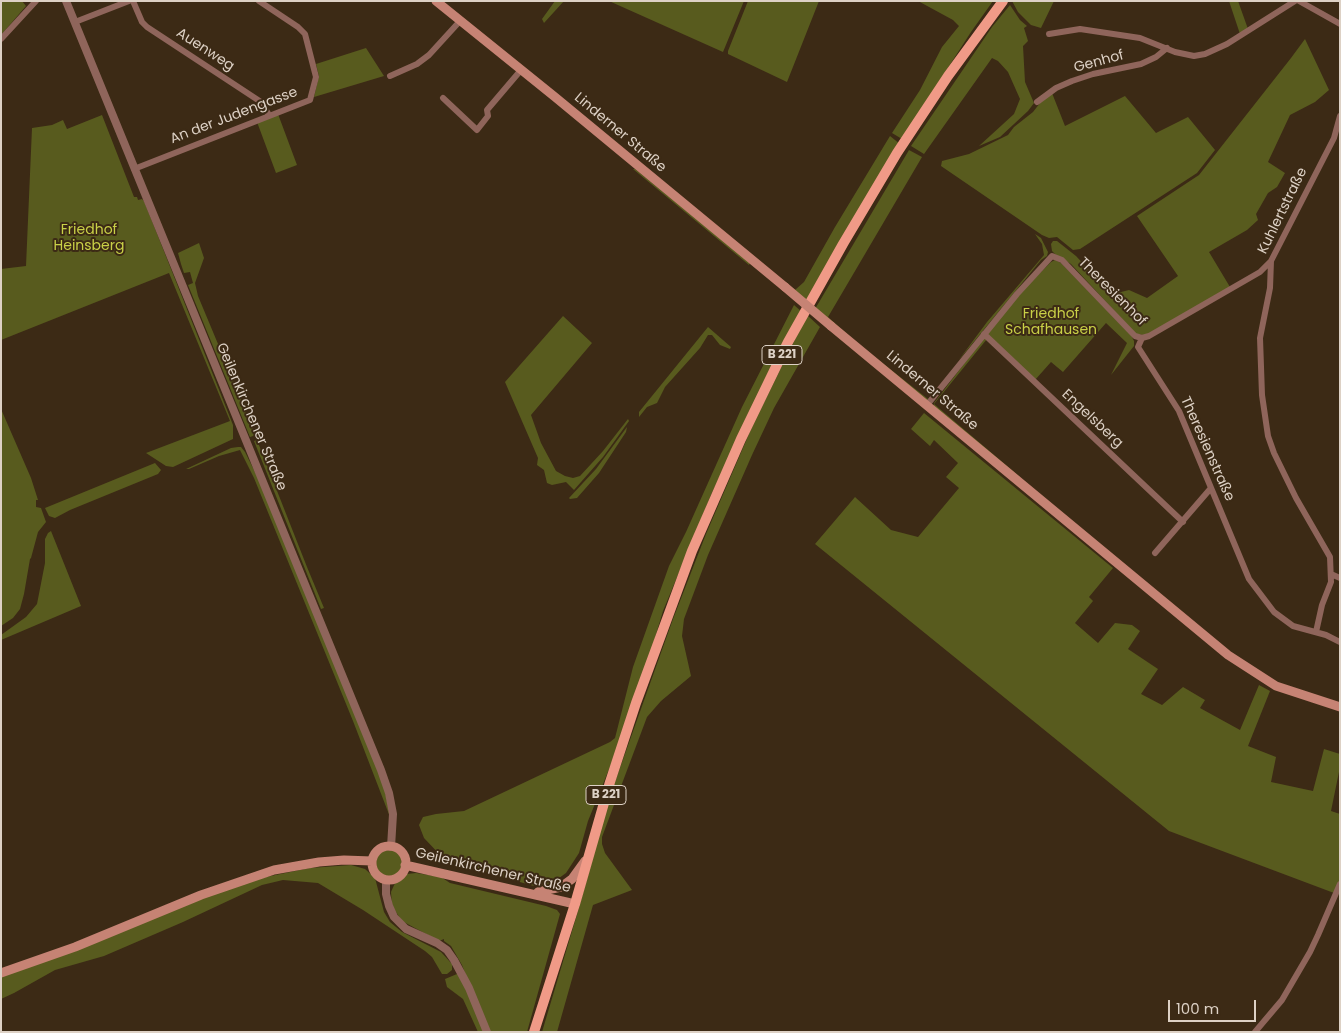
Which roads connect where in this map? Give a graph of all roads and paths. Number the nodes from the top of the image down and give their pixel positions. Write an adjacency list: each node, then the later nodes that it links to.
1 (36, 1): 12 (street)
2 (66, 1): 9 (street, Geilenkirchener Straße)
3 (131, 1): 9 (street); 18 (street, Auenweg)
4 (259, 1): 18 (street, An der Judengasse)
5 (436, 1): 8 (main road, Linderner Straße)
6 (1297, 1): 10 (street); 13 (street, Genhof)
7 (1001, 4): 34 (main road, B 221)
8 (460, 21): 14 (main road, Linderner Straße); 15 (street)
9 (75, 22): 20 (street, Geilenkirchener Straße)
10 (1340, 24)
11 (1049, 34): 13 (street, Genhof)
12 (1, 39)
13 (1167, 48): 17 (street, Genhof)
14 (521, 70): 16 (street); 24 (main road, Linderner Straße, bridge)
15 (390, 76)
16 (443, 98)
17 (1037, 102)
18 (270, 115): 20 (street, An der Judengasse)
19 (1340, 116): 21 (street, Kuhlertstraße)
20 (134, 169): 33 (street, Geilenkirchener Straße)
21 (1271, 261): 23 (street); 28 (street, Kuhlertstraße)
22 (984, 334): 23 (street, Theresienhof); 24 (street, Theresienhof); 26 (street, Engelsberg)
23 (1142, 338): 25 (street, Theresienstraße)
24 (927, 405): 32 (main road, Linderner Straße)
25 (1211, 488): 26 (street); 30 (street, Theresienstraße)
26 (1183, 522): 27 (street)
27 (1154, 553)
28 (1332, 574): 29 (street); 30 (street)
29 (1340, 578)
30 (1316, 632): 31 (street, Theresienstraße)
31 (1340, 642)
32 (1340, 707)
33 (391, 847): 35 (main road); 36 (main road)
34 (589, 856): 39 (main road); 40 (main road, B 221)
35 (372, 862): 37 (main road); 41 (main road)
36 (406, 865): 37 (main road); 39 (main road, Geilenkirchener Straße)
37 (386, 880): 42 (street)
38 (1340, 884): 44 (street)
39 (531, 893): 40 (main road, Geilenkirchener Straße)
40 (575, 904): 43 (main road, B 221)
41 (1, 973)
42 (487, 1032)
43 (534, 1032)
44 (1255, 1032)

